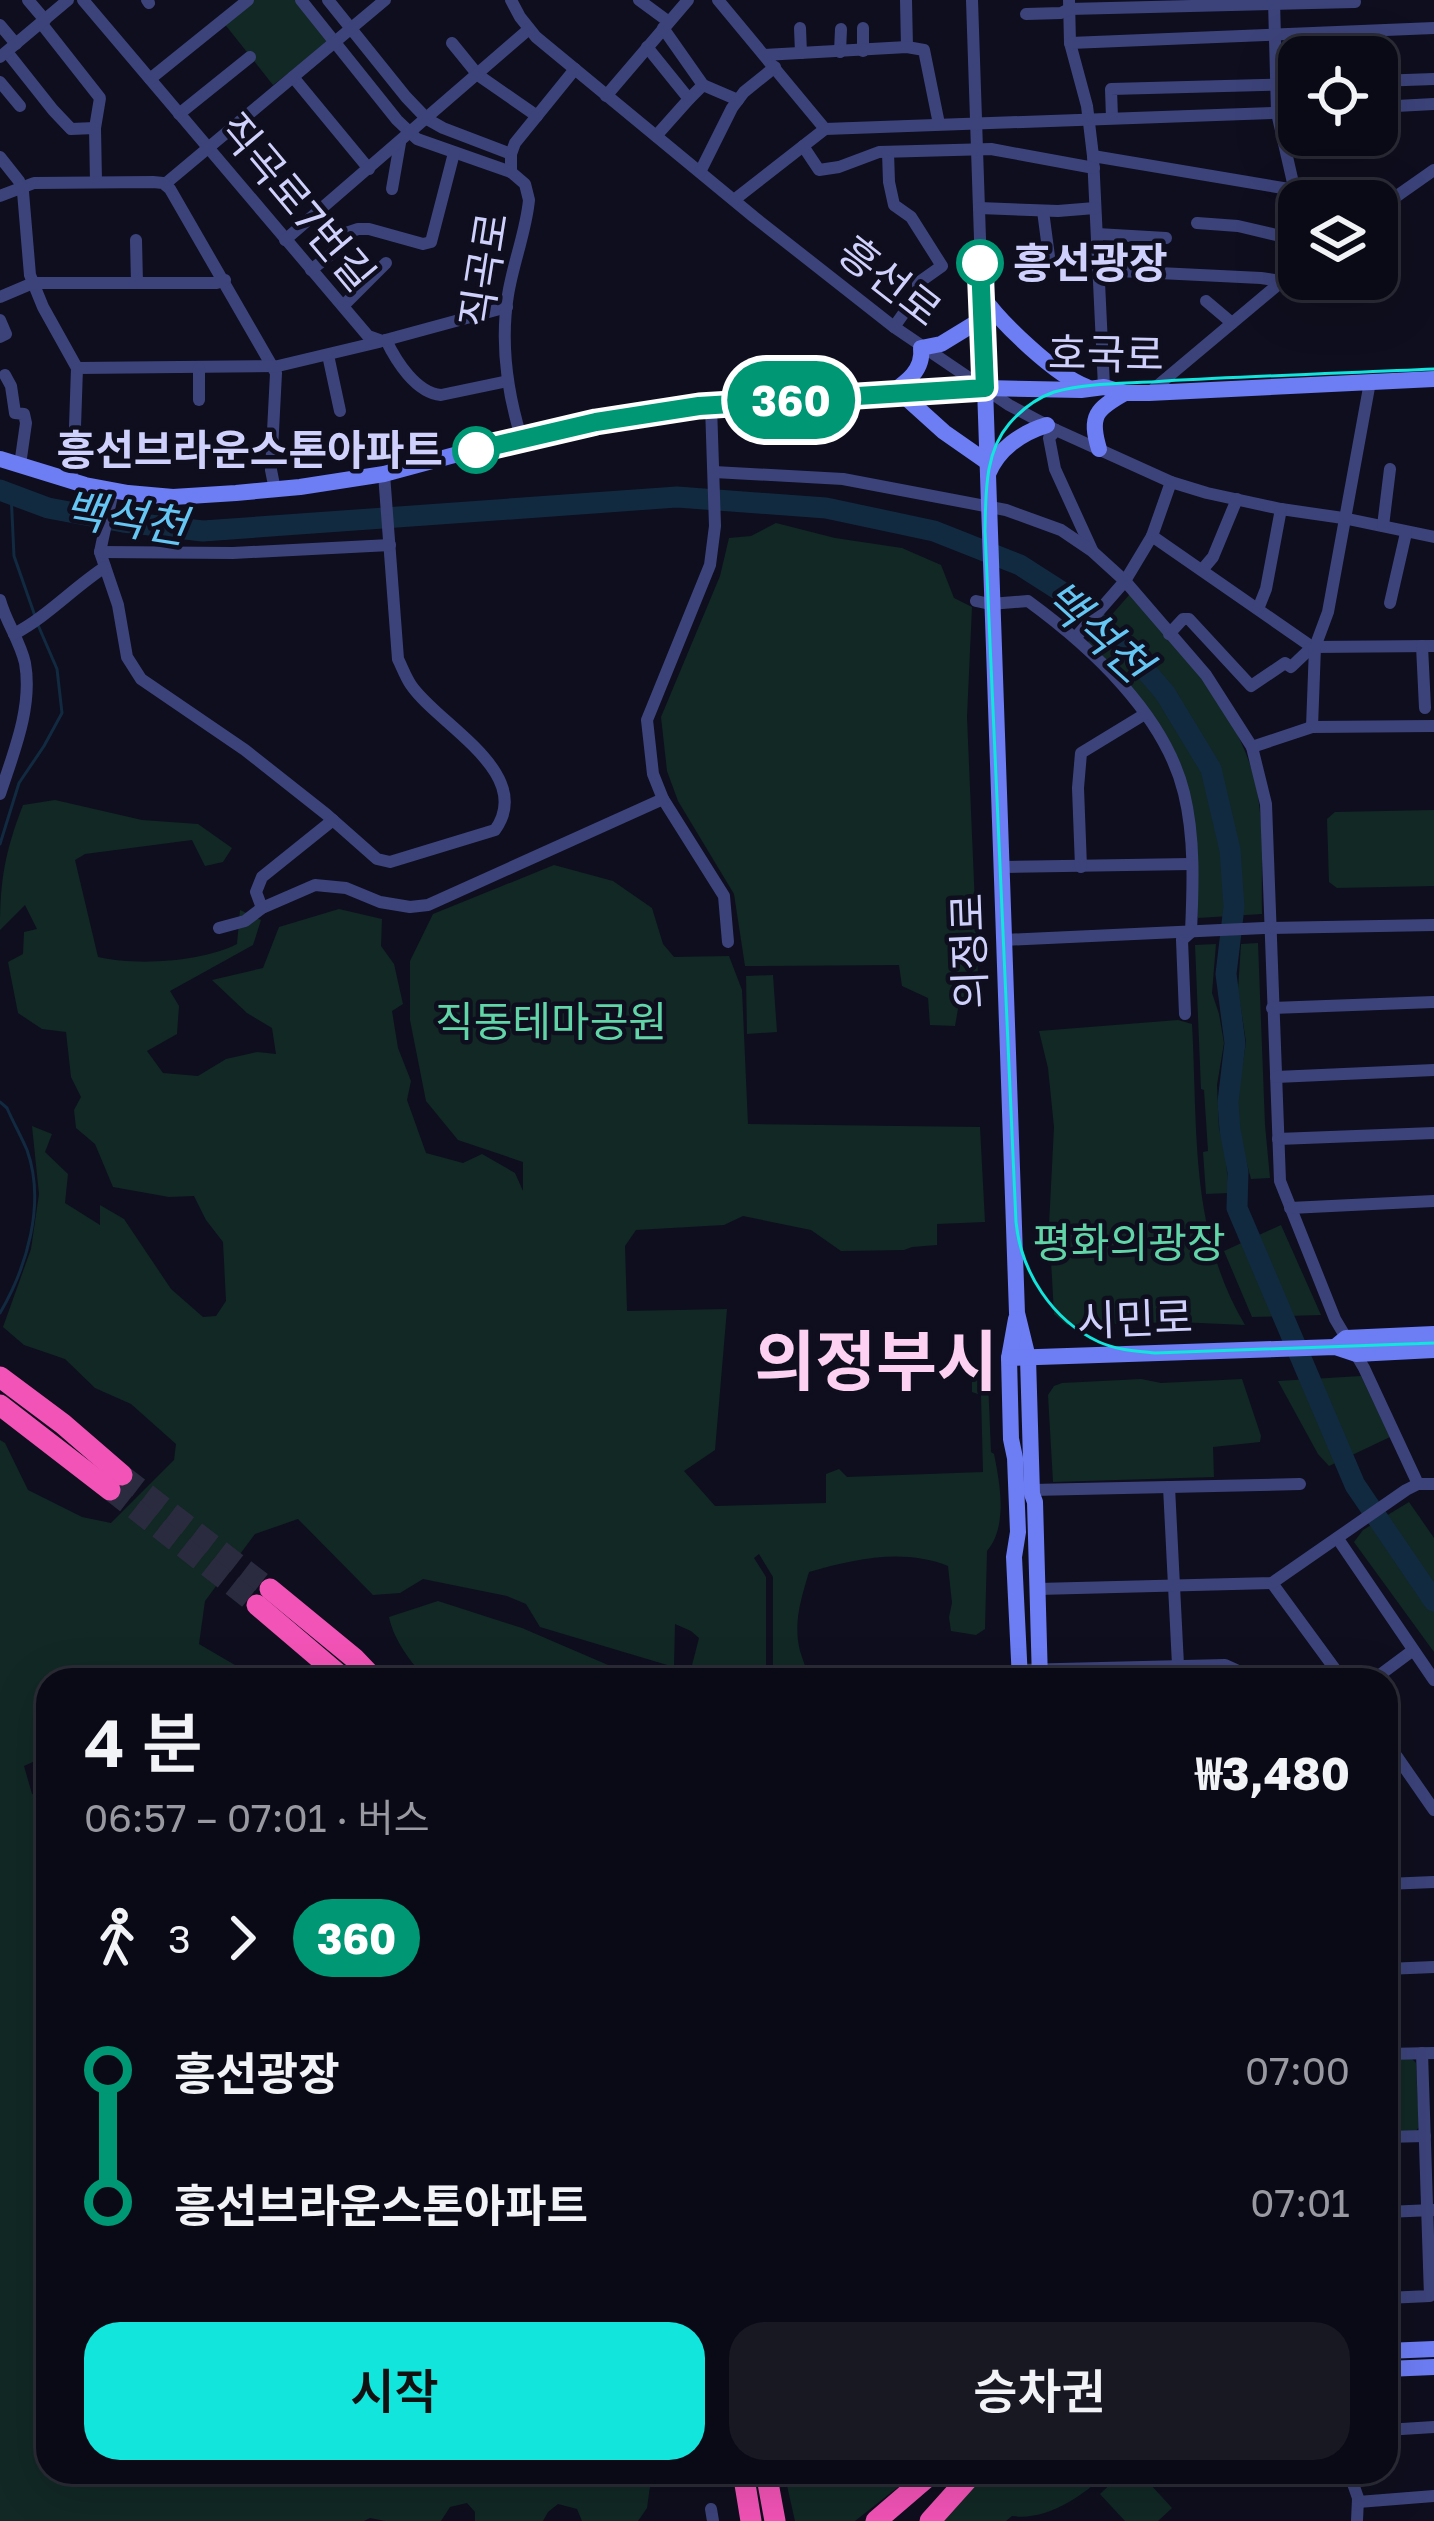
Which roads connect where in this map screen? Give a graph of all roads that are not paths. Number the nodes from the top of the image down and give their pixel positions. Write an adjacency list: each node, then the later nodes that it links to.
1 (28, 0): 18 (street)
2 (68, 0): 18 (street)
3 (83, 0): 43 (street, 직곡로7번길)
4 (248, 0): 43 (street)
5 (301, 0): 28 (street)
6 (328, 0): 24 (street)
7 (386, 0): 24 (street)
8 (511, 0): 25 (street, 흥선로)
9 (639, 0): 20 (street)
10 (688, 0): 20 (street)
11 (718, 0): 37 (street)
12 (906, 0): 32 (street)
13 (972, 0): 61 (street)
14 (1274, 2): 15 (street); 16 (street); 27 (street)
15 (1355, 2)
16 (1069, 4): 17 (street); 30 (street)
17 (1025, 14)
18 (43, 21): 33 (street); 63 (street)
19 (0, 25): 33 (street)
20 (666, 25): 31 (street); 47 (street)
21 (800, 28): 36 (street)
22 (863, 28): 34 (street)
23 (1434, 28): 27 (street)
24 (352, 29): 28 (street); 58 (street)
25 (529, 29): 40 (street, 흥선로); 41 (street)
26 (841, 29): 35 (street)
27 (1275, 34): 30 (street); 48 (street)
28 (335, 43): 42 (street); 66 (street)
29 (452, 43): 41 (street)
30 (1070, 43): 60 (street)
31 (647, 47): 49 (street); 50 (street)
32 (907, 47): 34 (street); 62 (street)
33 (7, 51): 63 (street)
34 (863, 51): 35 (street)
35 (840, 52): 36 (street)
36 (801, 53): 37 (street)
37 (764, 55): 39 (street)
38 (250, 57): 56 (street)
39 (775, 67): 51 (street); 64 (street)
40 (575, 69): 49 (street, 흥선로); 57 (street, 직곡로)
41 (478, 75): 57 (street); 58 (street)
42 (293, 77): 68 (street); 75 (street)
43 (150, 79): 56 (street, 직곡로7번길)
44 (1434, 79): 45 (street)
45 (1398, 80)
46 (0, 82): 53 (street)
47 (703, 85): 50 (street); 51 (street)
48 (1276, 85): 55 (street); 59 (street)
49 (606, 96): 65 (street, 흥선로)
50 (689, 99): 65 (street)
51 (738, 100): 78 (street)
52 (1434, 104): 54 (street)
53 (20, 106)
54 (1398, 106)
55 (1277, 113): 59 (street); 79 (street)
56 (179, 114): 68 (street, 직곡로7번길)
57 (537, 116): 72 (street, 직곡로)
58 (428, 118): 66 (street); 72 (street)
59 (1112, 118): 60 (street)
60 (1089, 119): 61 (street); 74 (street)
61 (976, 123): 62 (street); 69 (street)
62 (939, 124): 64 (street)
63 (95, 128): 80 (street)
64 (825, 129): 67 (street)
65 (656, 136): 78 (street, 흥선로)
66 (405, 137): 71 (street); 75 (street); 84 (street)
67 (803, 146): 70 (street); 87 (street)
68 (208, 147): 81 (street); 96 (street, 직곡로7번길)
69 (977, 149): 70 (street); 74 (street); 88 (street)
70 (888, 152): 114 (street)
71 (454, 153): 77 (street); 99 (street)
72 (511, 154): 77 (street, 직곡로)
73 (0, 157): 82 (street)
74 (1094, 162): 83 (street); 89 (street)
75 (369, 169): 96 (street)
76 (1434, 170): 85 (street)
77 (511, 172): 110 (street, 직곡로)
78 (700, 172): 87 (street, 흥선로)
79 (1293, 180)
80 (96, 182): 81 (street); 82 (street)
81 (165, 184): 101 (street)
82 (21, 188): 86 (street); 103 (street)
83 (1278, 188)
84 (392, 189)
85 (1398, 195)
86 (0, 196)
87 (734, 200): 114 (street, 흥선로)
88 (979, 208): 90 (street); 106 (street)
89 (1095, 208): 90 (street); 92 (street)
90 (1043, 211): 98 (street)
91 (1197, 223): 93 (street)
92 (1097, 235): 94 (street); 100 (street)
93 (1278, 235)
94 (1166, 238)
95 (136, 240): 104 (street)
96 (285, 240): 99 (street, 직곡로7번길)
97 (386, 262): 109 (street)
98 (1050, 264)
99 (311, 270): 109 (street, 직곡로7번길)
100 (1098, 271): 102 (street); 127 (street)
101 (225, 280): 104 (street); 119 (street)
102 (1278, 281)
103 (33, 283): 104 (street); 107 (street); 120 (street)
104 (136, 283)
105 (1278, 284): 113 (street)
106 (982, 296): 111 (street); 127 (street)
107 (0, 297)
108 (1206, 301): 113 (street)
109 (343, 306): 116 (street, 직곡로7번길)
110 (507, 307): 116 (street, 직곡로7번길); 124 (street, 직곡로)
111 (982, 319): 117 (street); 126 (street)
112 (0, 320): 115 (street)
113 (1232, 323): 129 (street)
114 (894, 328): 117 (street, 흥선로)
115 (0, 337)
116 (384, 340): 118 (street); 124 (street)
117 (921, 348): 126 (street, 흥선로); 130 (street)
118 (328, 355): 119 (street); 133 (street)
119 (272, 367): 121 (street); 145 (street)
120 (77, 368): 121 (street); 142 (street)
121 (199, 368): 131 (street)
122 (5, 375): 138 (street)
123 (1434, 379): 125 (street, 호국로)
124 (508, 381): 135 (street, 직곡로)
125 (1370, 382): 129 (street, 호국로); 150 (street)
126 (985, 388): 127 (street, 호국로); 130 (street, 호국로); 134 (street, 흥선로); 139 (street)
127 (1099, 388): 128 (street, 호국로)
128 (1125, 393): 129 (street, 호국로); 136 (street)
129 (1149, 393)
130 (895, 395): 132 (street, 호국로); 139 (street)
131 (199, 400)
132 (711, 406): 135 (street, 호국로); 141 (street)
133 (340, 411)
134 (1051, 427): 136 (street, 흥선로); 139 (street); 157 (street)
135 (521, 437): 144 (street, 호국로)
136 (1099, 448): 143 (street, 흥선로)
137 (0, 459): 138 (street, 호국로)
138 (20, 465): 142 (street, 호국로)
139 (987, 468): 149 (street)
140 (1390, 470): 151 (street)
141 (714, 472): 149 (street); 176 (street)
142 (71, 480): 146 (street, 호국로)
143 (1171, 482): 147 (street, 흥선로); 153 (street)
144 (385, 483): 145 (street, 호국로); 155 (street)
145 (275, 490): 146 (street, 호국로)
146 (113, 491): 156 (street)
147 (1237, 499): 148 (street, 흥선로); 159 (street)
148 (1281, 509): 150 (street, 흥선로); 164 (street)
149 (988, 510): 157 (street); 161 (street, 의정로)
150 (1343, 518): 151 (street, 흥선로); 169 (street)
151 (1383, 526): 152 (street, 흥선로)
152 (1406, 533): 154 (street, 흥선로); 163 (street)
153 (1152, 536): 159 (street); 160 (street)
154 (1434, 537)
155 (390, 545): 156 (street); 177 (street)
156 (100, 548): 158 (street)
157 (1092, 551): 160 (street)
158 (105, 567): 165 (street); 177 (street)
159 (1202, 570): 164 (street)
160 (1125, 581): 166 (street); 167 (street)
161 (985, 597): 167 (street); 180 (street, 의정로)
162 (0, 600): 165 (street)
163 (1390, 603)
164 (1258, 609): 169 (street)
165 (14, 634): 175 (street)
166 (1169, 634): 169 (street); 174 (street)
167 (1076, 637): 171 (street)
168 (1428, 646): 169 (street); 170 (street)
169 (1314, 647): 173 (street)
170 (1425, 708)
171 (1144, 715): 178 (street); 179 (street)
172 (1434, 726): 173 (street)
173 (1312, 728): 174 (street)
174 (1252, 747): 184 (street)
175 (0, 794)
176 (663, 799): 181 (street); 187 (street)
177 (333, 820): 181 (street)
178 (1191, 864): 179 (street); 185 (street)
179 (1081, 866): 180 (street)
180 (1001, 867): 186 (street, 의정로)
181 (262, 908): 183 (street)
182 (1434, 925): 184 (street)
183 (219, 928)
184 (1268, 929): 185 (street); 189 (street)
185 (1192, 932): 186 (street); 190 (street)
186 (1004, 940): 200 (street, 의정로)
187 (728, 943)
188 (1434, 1002): 189 (street)
189 (1272, 1008): 192 (street)
190 (1185, 1014)
191 (1434, 1070): 192 (street)
192 (1276, 1077): 194 (street)
193 (1434, 1133): 194 (street)
194 (1278, 1139): 196 (street)
195 (1434, 1201): 196 (street)
196 (1290, 1208): 198 (street)
197 (1434, 1334): 198 (street)
198 (1345, 1346): 199 (street); 200 (street, 시민로); 206 (street)
199 (1434, 1350)
200 (1018, 1358): 207 (street, 의정로); 216 (street, 의정로)
201 (3, 1388): 202 (highway)
202 (116, 1482)
203 (1300, 1484): 205 (street)
204 (1434, 1484): 206 (street)
205 (1169, 1487): 207 (street); 210 (street)
206 (1412, 1487): 208 (street)
207 (1032, 1490): 211 (street, 의정로)
208 (1342, 1535): 209 (street); 212 (street)
209 (1272, 1583): 210 (street); 220 (street)
210 (1172, 1586): 211 (street); 213 (street)
211 (1038, 1589): 217 (street, 의정로)
212 (1412, 1651): 221 (street); 222 (street)
213 (1178, 1665): 218 (street); 219 (street)
214 (333, 1668): 215 (highway)
215 (362, 1668)
216 (1020, 1668)
217 (1040, 1668)
218 (1132, 1668)
219 (1232, 1668)
220 (1333, 1668)
221 (1389, 1668)
222 (1434, 1680)
223 (1398, 1759): 224 (street)
224 (1434, 1810)
225 (1434, 1882): 226 (street)
226 (1398, 1884)
227 (1434, 1967): 228 (street)
228 (1398, 1968)
229 (1428, 2053): 230 (street); 231 (street)
230 (1398, 2054)
231 (1425, 2135): 232 (street); 233 (street)
232 (1398, 2136)
233 (1431, 2210): 234 (street); 235 (street)
234 (1398, 2211)
235 (1398, 2297)
236 (1434, 2349): 237 (street)
237 (1398, 2350)
238 (1434, 2367): 239 (street)
239 (1398, 2368)
240 (1434, 2427): 241 (street)
241 (1398, 2429)
242 (745, 2484): 250 (highway)
243 (768, 2484): 251 (highway)
244 (919, 2484): 252 (highway)
245 (938, 2484): 253 (highway)
246 (963, 2484): 254 (highway)
247 (1353, 2484): 249 (street)
248 (1434, 2496): 249 (street)
249 (1358, 2502): 255 (street)
250 (752, 2521)
251 (775, 2521)
252 (876, 2521)
253 (896, 2521)
254 (930, 2521)
255 (1357, 2521)

